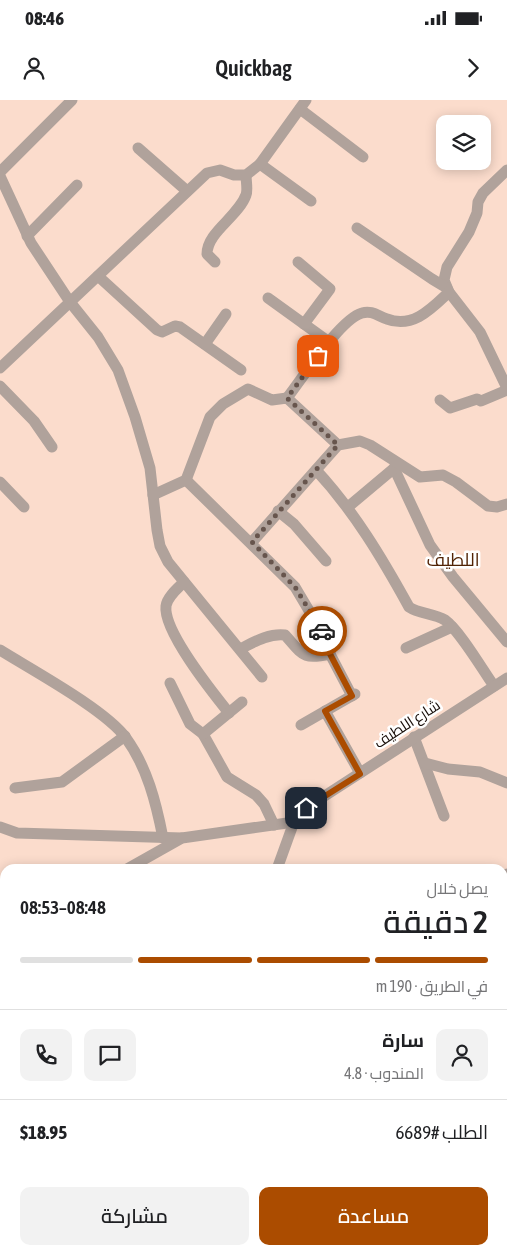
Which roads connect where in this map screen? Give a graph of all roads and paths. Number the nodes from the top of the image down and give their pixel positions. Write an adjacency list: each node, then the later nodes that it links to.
1 (72, 100): 7 (street)
2 (303, 104): 4 (street); 5 (street)
3 (138, 148): 11 (street)
4 (363, 157)
5 (260, 164): 8 (street); 12 (street)
6 (506, 171): 18 (street)
7 (0, 172)
8 (246, 175): 11 (street); 15 (street)
9 (0, 176): 14 (street)
10 (77, 185): 14 (street)
11 (187, 191): 17 (street)
12 (311, 201)
13 (357, 228): 18 (street)
14 (27, 236): 20 (street)
15 (214, 262)
16 (298, 262): 22 (street)
17 (98, 276): 20 (street); 24 (street)
18 (448, 290): 23 (street); 27 (street)
19 (268, 298): 22 (street)
20 (70, 302): 25 (street); 37 (street)
21 (226, 314): 24 (street)
22 (304, 324): 23 (street)
23 (329, 342): 29 (street)
24 (205, 344): 26 (street)
25 (0, 368)
26 (241, 370)
27 (506, 382): 30 (street)
28 (0, 386): 32 (street)
29 (287, 398): 31 (street); 35 (street)
30 (440, 400)
31 (338, 445): 33 (street); 34 (street)
32 (52, 447)
33 (396, 466): 38 (street); 40 (street); 46 (street)
34 (316, 470): 40 (street); 41 (street)
35 (186, 480): 37 (street); 42 (street)
36 (0, 482): 39 (street)
37 (153, 495): 44 (street)
38 (507, 504)
39 (24, 507)
40 (348, 507): 45 (street)
41 (278, 511): 42 (street); 43 (street)
42 (252, 542): 50 (street)
43 (326, 561)
44 (184, 582): 48 (street); 57 (street)
45 (452, 627): 47 (street); 54 (street)
46 (507, 642)
47 (406, 648)
48 (240, 649): 50 (street); 51 (street)
49 (0, 650): 60 (street)
50 (330, 654): 56 (street)
51 (262, 676)
52 (507, 678): 54 (street, شارع اللطيف)
53 (170, 683): 59 (street)
54 (494, 686): 61 (street, شارع اللطيف)
55 (242, 702): 57 (street)
56 (325, 711): 58 (street); 63 (street)
57 (229, 713): 59 (street)
58 (301, 725)
59 (203, 734): 68 (street)
60 (125, 736): 65 (street); 70 (street)
61 (414, 737): 62 (street); 63 (street, شارع اللطيف)
62 (425, 763): 64 (street); 66 (street)
63 (360, 774): 67 (street, شارع اللطيف)
64 (507, 783)
65 (15, 788)
66 (444, 816)
67 (294, 822): 68 (street); 73 (street, شارع اللطيف)
68 (274, 825): 71 (street)
69 (0, 827): 70 (street)
70 (163, 838): 71 (street)
71 (182, 838): 72 (street)
72 (136, 864)
73 (279, 864)

